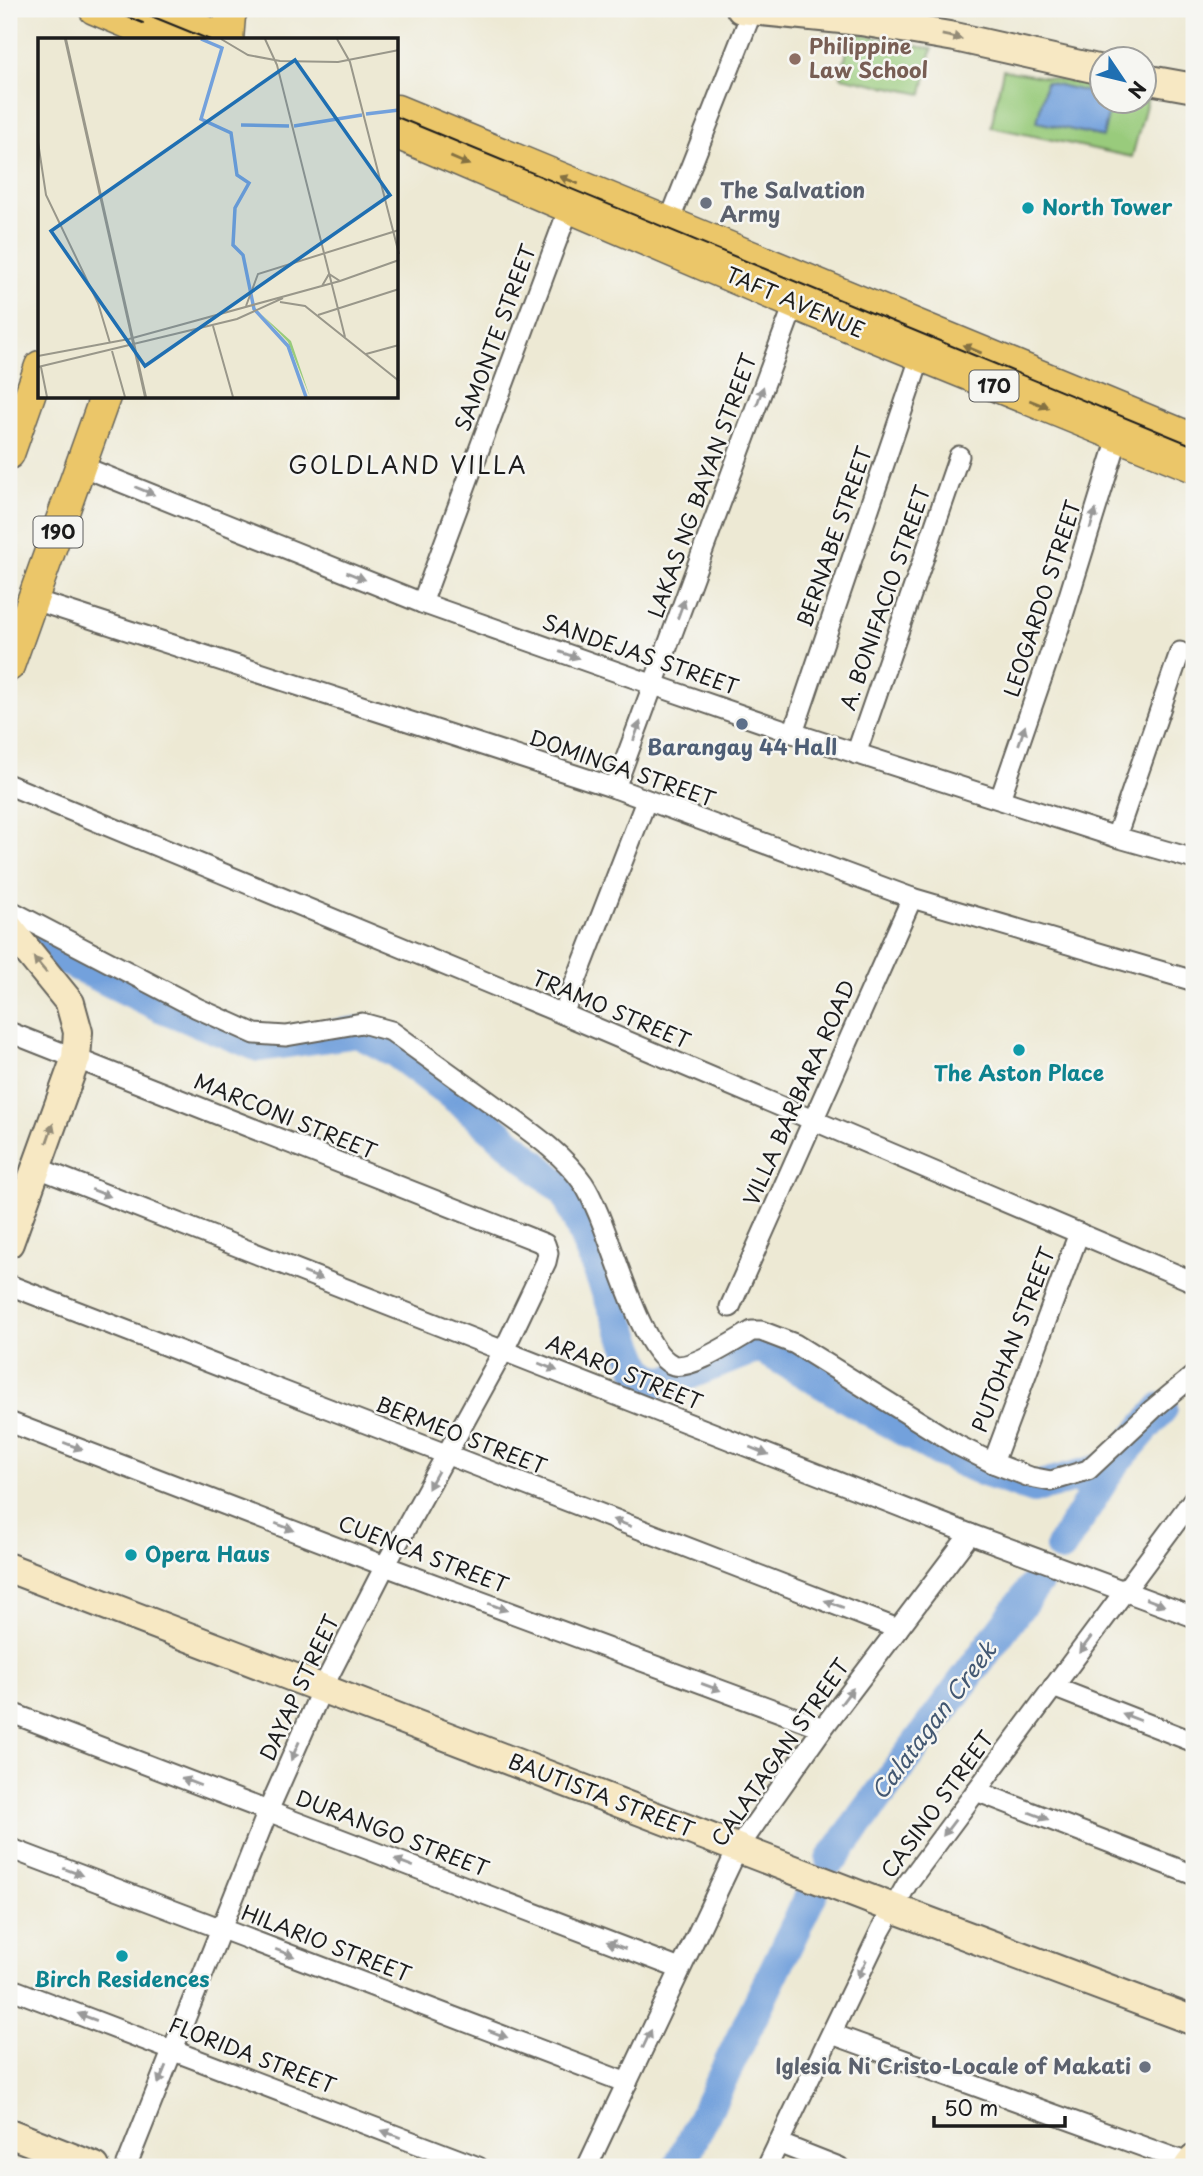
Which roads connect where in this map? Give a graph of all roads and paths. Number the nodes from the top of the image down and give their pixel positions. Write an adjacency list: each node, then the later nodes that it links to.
1 (94, 9): 4 (main road)
2 (233, 9): 6 (main road)
3 (749, 9): 7 (street, one-way to 7); 13 (street)
4 (173, 25): 5 (main road)
5 (221, 38)
6 (228, 38)
7 (1088, 67)
8 (1158, 82): 9 (street)
9 (1194, 88)
10 (399, 111): 13 (main road, TAFT AVENUE / 170, one-way to 10)
11 (399, 135): 12 (main road, TAFT AVENUE / 170, one-way to 12)
12 (569, 208): 13 (main road, TAFT AVENUE / 170); 26 (street, SAMONTE STREET)
13 (664, 233): 14 (main road, TAFT AVENUE / 170)
14 (801, 291): 15 (main road, TAFT AVENUE / 170); 17 (main road, TAFT AVENUE / 170, one-way to 14); 29 (street, LAKAS NG BAYAN STREET, one-way to 14)
15 (920, 355): 17 (main road, TAFT AVENUE / 170); 30 (street, BERNABE STREET)
16 (38, 372): 21 (main road)
17 (1003, 375): 19 (main road, TAFT AVENUE / 170)
18 (104, 399): 23 (main road, 190)
19 (1128, 426): 20 (main road, TAFT AVENUE / 170); 24 (main road, TAFT AVENUE / 170); 34 (street, LEOGARDO STREET, one-way to 19)
20 (1194, 439)
21 (9, 452)
22 (959, 456): 31 (street, A. BONIFACIO STREET)
23 (81, 466): 25 (main road, 190); 26 (street, SANDEJAS STREET, one-way to 26)
24 (1194, 467)
25 (34, 600): 28 (main road, 190); 33 (street, DOMINGA STREET)
26 (422, 603): 29 (street, SANDEJAS STREET, one-way to 29)
27 (1180, 652): 36 (street)
28 (9, 666)
29 (654, 685): 30 (street, SANDEJAS STREET); 33 (street, LAKAS NG BAYAN STREET, one-way to 29)
30 (793, 733): 31 (street, SANDEJAS STREET)
31 (856, 754): 34 (street, SANDEJAS STREET)
32 (9, 785): 42 (street, TRAMO STREET)
33 (615, 788): 35 (street, DOMINGA STREET)
34 (1000, 799): 36 (street, SANDEJAS STREET)
35 (646, 801): 38 (street, DOMINGA STREET); 42 (street)
36 (1116, 837): 37 (street, SANDEJAS STREET)
37 (1194, 859)
38 (912, 898): 41 (street, DOMINGA STREET); 45 (street, VILLA BARBARA ROAD)
39 (9, 910): 57 (street)
40 (9, 929): 44 (street, one-way to 40)
41 (1194, 981)
42 (563, 1014): 45 (street, TRAMO STREET)
43 (9, 1032): 44 (street, MARCONI STREET)
44 (76, 1058): 46 (street, one-way to 44); 49 (street, MARCONI STREET)
45 (814, 1121): 47 (street, TRAMO STREET); 52 (street, VILLA BARBARA ROAD)
46 (37, 1168): 48 (street); 53 (street, ARARO STREET, one-way to 53)
47 (1079, 1233): 50 (street, TRAMO STREET); 57 (street, PUTOHAN STREET)
48 (9, 1243)
49 (545, 1244): 53 (street, DAYAP STREET)
50 (1194, 1282)
51 (9, 1285): 56 (street, BERMEO STREET)
52 (730, 1307)
53 (504, 1350): 56 (street, DAYAP STREET); 59 (street, ARARO STREET, one-way to 59)
54 (1194, 1375): 57 (street)
55 (9, 1422): 60 (street, CUENCA STREET, one-way to 60)
56 (446, 1455): 60 (street, DAYAP STREET, one-way to 60); 64 (street, BERMEO STREET, one-way to 56)
57 (993, 1462)
58 (1194, 1499): 62 (street, CASINO STREET)
59 (970, 1534): 62 (street, ARARO STREET); 64 (street, CALATAGAN STREET)
60 (385, 1566): 66 (street, DAYAP STREET); 68 (street, CUENCA STREET, one-way to 68)
61 (9, 1568): 66 (street, BAUTISTA STREET)
62 (1125, 1590): 63 (street, ARARO STREET, one-way to 63); 65 (street, CASINO STREET, one-way to 65)
63 (1194, 1617)
64 (898, 1629): 68 (street, CALATAGAN STREET, one-way to 64)
65 (1053, 1687): 69 (street, one-way to 65); 70 (street, CASINO STREET)
66 (322, 1689): 71 (street, DAYAP STREET, one-way to 71); 73 (street, BAUTISTA STREET)
67 (9, 1712): 71 (street, DURANGO STREET, one-way to 67)
68 (823, 1728): 73 (street, CALATAGAN STREET)
69 (1194, 1742)
70 (976, 1791): 74 (street, one-way to 74); 75 (street, CASINO STREET, one-way to 75)
71 (268, 1811): 76 (street, DAYAP STREET); 77 (street, DURANGO STREET, one-way to 71)
72 (9, 1848): 76 (street, HILARIO STREET, one-way to 76)
73 (738, 1848): 75 (street, BAUTISTA STREET); 77 (street, CALATAGAN STREET)
74 (1194, 1875)
75 (893, 1908): 79 (street, BAUTISTA STREET); 80 (street, CASINO STREET, one-way to 80)
76 (220, 1929): 81 (street, DAYAP STREET); 82 (street, HILARIO STREET, one-way to 82)
77 (680, 1969): 82 (street, CALATAGAN STREET, one-way to 77)
78 (9, 1988): 81 (street, FLORIDA STREET, one-way to 78)
79 (1194, 2021)
80 (832, 2034): 84 (street, CASINO STREET); 85 (street)
81 (172, 2049): 87 (street, DAYAP STREET, one-way to 87); 88 (street, FLORIDA STREET, one-way to 81)
82 (627, 2083): 89 (street, CALATAGAN STREET)
83 (9, 2133): 86 (street)
84 (778, 2143): 90 (street, CASINO STREET); 91 (street)
85 (1191, 2163)
86 (95, 2167)
87 (126, 2167)
88 (478, 2167)
89 (587, 2167)
90 (767, 2167)
91 (839, 2167)

